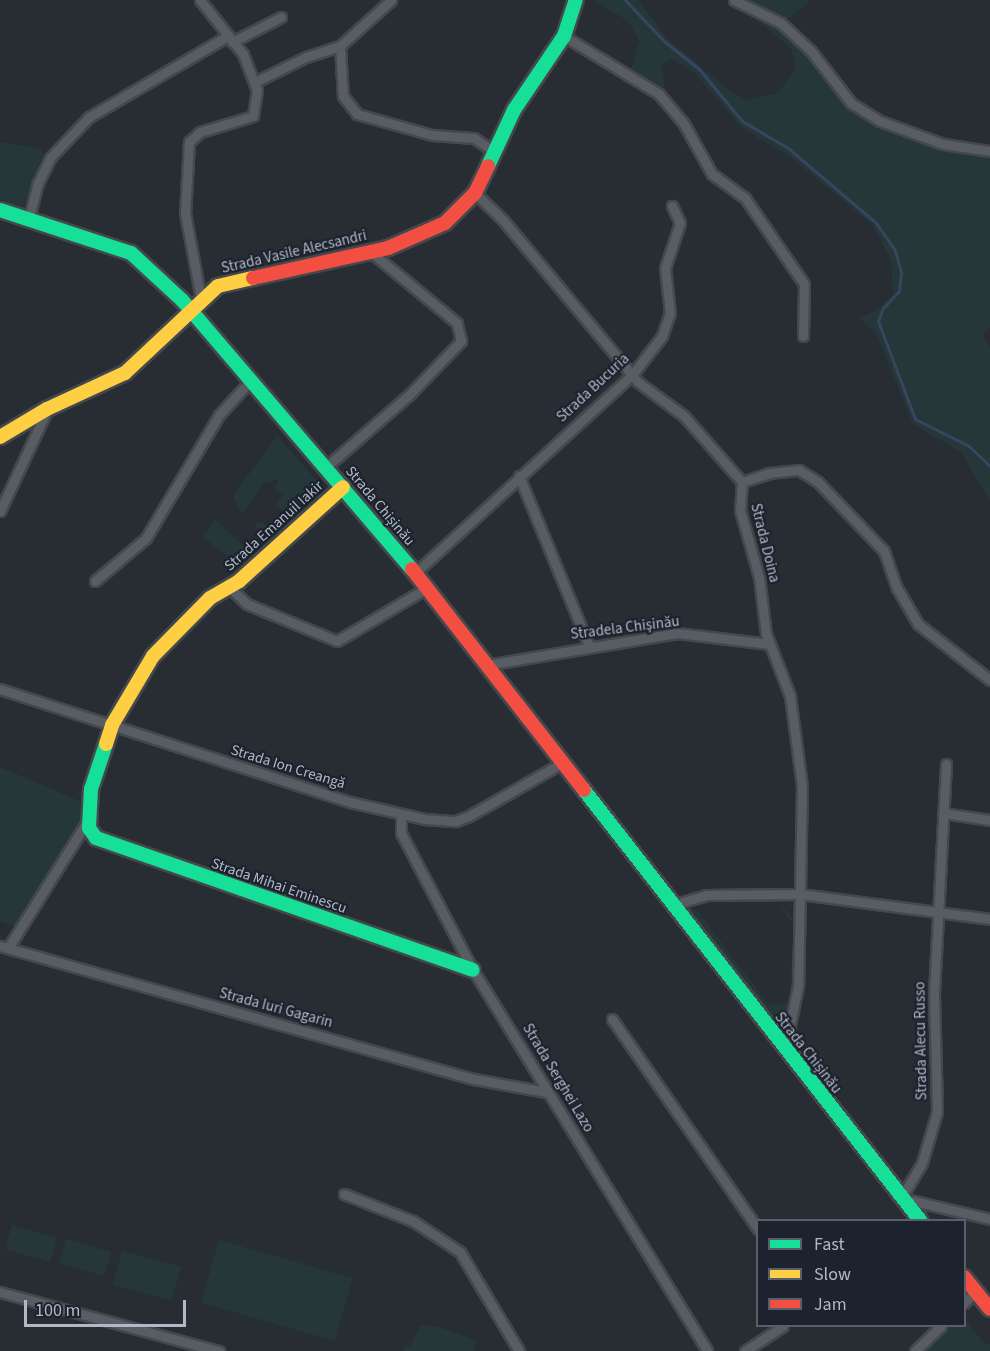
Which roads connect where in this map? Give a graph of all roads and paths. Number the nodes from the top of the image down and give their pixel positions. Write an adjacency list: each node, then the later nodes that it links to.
1 (200, 0): 7 (street)
2 (391, 0): 8 (street)
3 (576, 0): 6 (street, Strada Vasile Alecsandri)
4 (734, 0): 10 (street)
5 (281, 17): 7 (street)
6 (564, 36): 11 (street, Strada Vasile Alecsandri); 19 (street)
7 (229, 40): 9 (street); 15 (street)
8 (340, 46): 9 (street); 11 (street)
9 (257, 81): 17 (street)
10 (990, 151)
11 (494, 152): 12 (street, Strada Vasile Alecsandri)
12 (475, 193): 16 (street, Strada Vasile Alecsandri); 20 (street)
13 (672, 206): 20 (street, Strada Bucuria)
14 (0, 210): 15 (street, Strada Chișinău)
15 (29, 218): 18 (street, Strada Chișinău)
16 (370, 252): 17 (street, Strada Vasile Alecsandri); 24 (street)
17 (201, 299): 18 (street, Strada Vasile Alecsandri)
18 (193, 313): 21 (street, Strada Chișinău); 22 (street, Strada Vasile Alecsandri)
19 (803, 336)
20 (632, 375): 25 (street, Strada Bucuria); 26 (street)
21 (251, 380): 24 (street, Strada Chișinău); 30 (street)
22 (47, 409): 23 (street, Strada Vasile Alecsandri); 28 (street)
23 (0, 437)
24 (326, 467): 27 (street, Strada Chișinău)
25 (519, 476): 29 (street, Strada Bucuria); 34 (street)
26 (742, 482): 33 (street, Strada Doina); 36 (street)
27 (343, 487): 29 (street, Strada Chișinău); 31 (street, Strada Emanuil Iakir)
28 (0, 511)
29 (414, 573): 32 (street, Strada Chișinău)
30 (95, 581)
31 (230, 588): 32 (street); 38 (street, Strada Emanuil Iakir)
32 (427, 588): 35 (street, Strada Chișinău)
33 (769, 644): 34 (street, Stradela Chişinău); 45 (street, Strada Doina)
34 (589, 646): 35 (street, Stradela Chişinău)
35 (486, 665): 39 (street, Strada Chișinău)
36 (990, 680)
37 (0, 688): 38 (street, Strada Ion Creangă)
38 (112, 725): 42 (street, Strada Ion Creangă); 43 (street, Strada Emanuil Iakir)
39 (562, 763): 42 (street, Strada Ion Creangă); 46 (street, Strada Chișinău)
40 (946, 764): 41 (street, Strada Alecu Russo)
41 (943, 813): 44 (street); 47 (street, Strada Alecu Russo)
42 (401, 814): 50 (street, Strada Serghei Lazo)
43 (88, 820): 49 (street); 50 (street, Strada Mihai Eminescu)
44 (990, 820)
45 (800, 894): 46 (street); 47 (street); 52 (street, Strada Doina)
46 (672, 905): 52 (street, Strada Chișinău)
47 (937, 911): 48 (street); 55 (street, Strada Alecu Russo)
48 (990, 919)
49 (4, 947): 53 (street, Strada Iuri Gagarin)
50 (473, 970): 53 (street, Strada Serghei Lazo)
51 (612, 1019): 58 (street)
52 (785, 1050): 55 (street, Strada Chișinău)
53 (546, 1092): 68 (street, Strada Serghei Lazo)
54 (344, 1194): 67 (street)
55 (902, 1198): 56 (street, Strada Chișinău); 57 (street)
56 (918, 1219)
57 (990, 1219)
58 (756, 1226)
59 (966, 1279): 61 (street)
60 (0, 1292): 66 (street)
61 (976, 1292): 62 (street); 63 (street)
62 (966, 1301)
63 (990, 1309)
64 (781, 1327): 69 (street)
65 (940, 1327): 70 (street)
66 (219, 1351)
67 (519, 1351)
68 (707, 1351)
69 (745, 1351)
70 (915, 1351)

